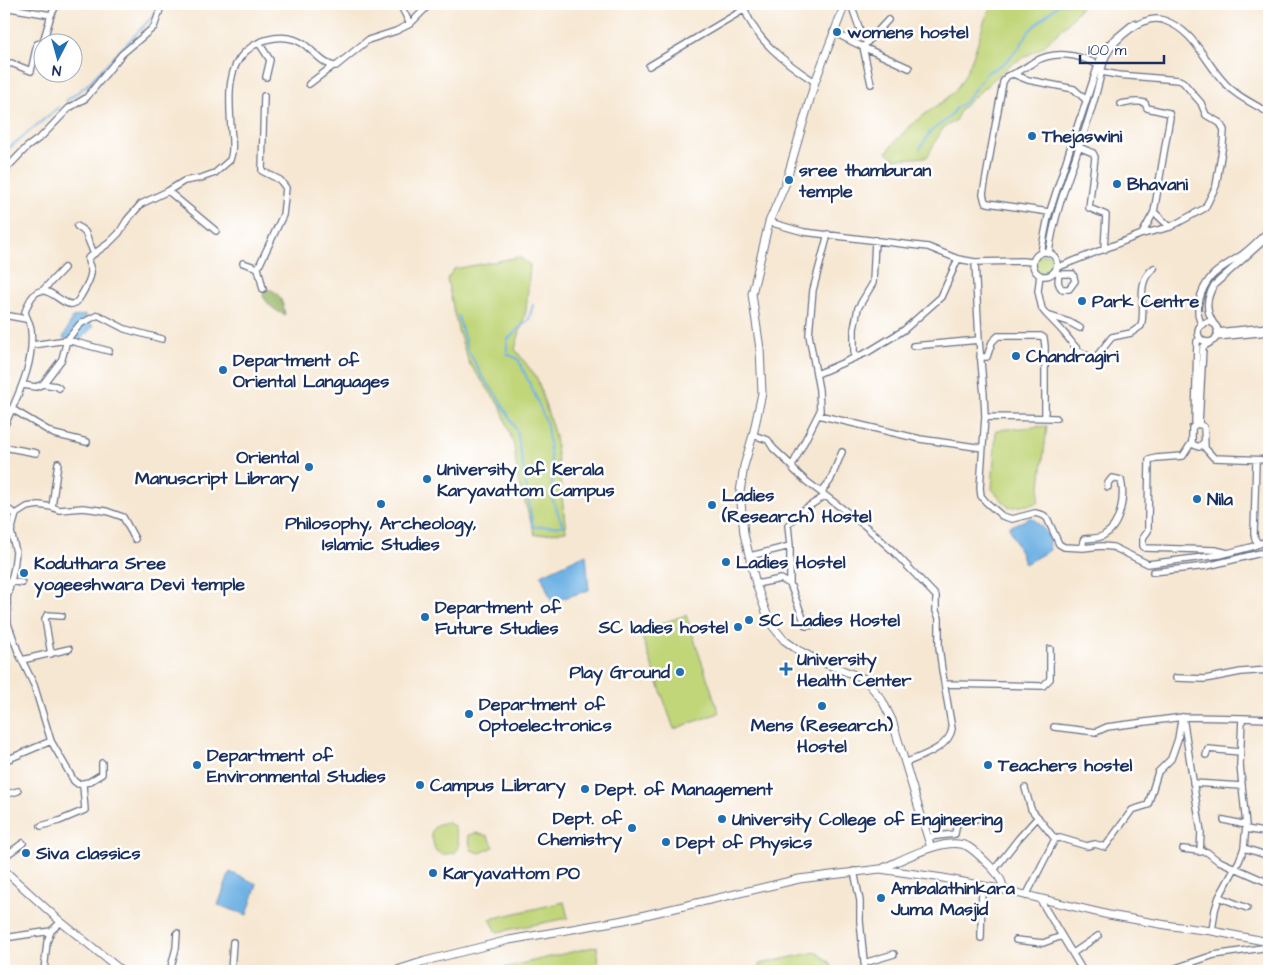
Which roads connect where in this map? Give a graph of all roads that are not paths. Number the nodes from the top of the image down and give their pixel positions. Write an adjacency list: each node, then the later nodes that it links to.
1 (57, 4): 9 (street)
2 (162, 4): 36 (street)
3 (400, 4): 11 (street)
4 (430, 4): 11 (street)
5 (846, 4): 13 (main road)
6 (851, 4): 15 (street)
7 (4, 7): 9 (street)
8 (744, 7): 20 (street); 26 (street)
9 (51, 15): 12 (street)
10 (888, 20): 15 (street)
11 (410, 24): 19 (street)
12 (46, 32)
13 (833, 32): 15 (street); 26 (main road)
14 (259, 43): 19 (street); 25 (street); 37 (street)
15 (865, 45): 21 (street); 28 (street)
16 (1101, 56): 17 (street); 32 (street); 34 (street)
17 (1098, 64): 24 (street); 30 (street)
18 (32, 66): 22 (street)
19 (333, 66): 27 (street)
20 (649, 66)
21 (909, 68)
22 (4, 69)
23 (1102, 72): 33 (street); 35 (street); 42 (street)
24 (1013, 74): 30 (street); 39 (street)
25 (266, 77)
26 (815, 82): 40 (main road)
27 (308, 84)
28 (872, 84)
29 (264, 96): 58 (street)
30 (1086, 100): 34 (street)
31 (1121, 104): 38 (street)
32 (1269, 109)
33 (1269, 113)
34 (1080, 120): 39 (street)
35 (1079, 147): 49 (street); 51 (street)
36 (4, 171)
37 (168, 191): 44 (street); 52 (street)
38 (1154, 212): 42 (street); 46 (street)
39 (1048, 217): 50 (street)
40 (769, 222): 45 (street); 94 (main road)
41 (77, 226): 52 (street)
42 (1170, 227): 46 (street)
43 (1269, 230): 68 (street)
44 (216, 231)
45 (828, 234): 48 (street); 83 (street)
46 (1142, 234): 49 (street)
47 (1269, 236): 67 (street)
48 (875, 240): 53 (street); 82 (street)
49 (1104, 250): 60 (street)
50 (1041, 252): 51 (street); 55 (street)
51 (1049, 252): 60 (street)
52 (94, 254): 63 (street)
53 (958, 259): 54 (street); 82 (street)
54 (976, 262): 55 (street); 76 (street)
55 (1032, 262): 61 (street)
56 (243, 263): 58 (street)
57 (64, 268): 63 (street)
58 (258, 268): 62 (street)
59 (1154, 268): 65 (street)
60 (1057, 271): 61 (street)
61 (1040, 275): 65 (street)
62 (264, 289)
63 (43, 290): 66 (street)
64 (4, 315): 66 (street)
65 (1047, 316): 70 (street)
66 (26, 319): 78 (street)
67 (1214, 324): 68 (street); 72 (street)
68 (1202, 325): 74 (street)
69 (1269, 327): 72 (street)
70 (1080, 328)
71 (1269, 332): 72 (street)
72 (1217, 335): 77 (street)
73 (162, 339): 75 (street)
74 (1201, 339): 77 (street); 92 (street)
75 (68, 340): 78 (street); 80 (street); 84 (street)
76 (979, 340): 79 (street); 81 (street)
77 (1210, 342): 92 (street)
78 (32, 345): 85 (street)
79 (913, 346)
80 (109, 351)
81 (980, 357): 89 (street); 90 (street)
82 (854, 358): 83 (street)
83 (817, 374): 88 (street)
84 (43, 384): 85 (street); 86 (street)
85 (23, 386): 87 (street)
86 (60, 388)
87 (12, 409): 93 (street); 95 (street)
88 (818, 415): 99 (street); 105 (street)
89 (985, 417): 90 (street); 99 (street)
90 (1044, 418): 91 (street)
91 (1056, 418)
92 (1197, 425): 96 (street); 97 (street)
93 (4, 426)
94 (753, 435): 105 (street); 118 (main road)
95 (87, 442)
96 (1192, 442): 97 (street); 117 (street)
97 (1204, 442): 103 (street)
98 (4, 448): 101 (street)
99 (983, 448): 115 (street)
100 (842, 452): 107 (street)
101 (36, 453)
102 (1269, 460): 103 (street)
103 (1256, 461): 113 (street)
104 (58, 463): 109 (street)
105 (792, 466): 107 (street)
106 (1108, 488): 115 (street)
107 (823, 494): 114 (street); 132 (street)
108 (4, 507): 110 (street)
109 (52, 507): 110 (street); 111 (street)
110 (16, 514): 120 (street)
111 (135, 539)
112 (1269, 540): 113 (street)
113 (1259, 544): 117 (street)
114 (790, 546): 118 (street); 123 (street)
115 (1083, 548): 117 (street)
116 (1269, 552): 119 (street)
117 (1228, 553)
118 (750, 556): 122 (main road)
119 (1153, 572)
120 (10, 581): 121 (street); 129 (street)
121 (22, 583)
122 (756, 584): 123 (street); 142 (main road)
123 (790, 584): 125 (street)
124 (62, 616): 128 (street)
125 (826, 623)
126 (69, 649): 128 (street)
127 (1050, 649): 132 (street)
128 (51, 654): 129 (street)
129 (22, 660): 137 (street)
130 (1269, 670): 131 (street)
131 (1176, 678)
132 (945, 684): 142 (street)
133 (1183, 718): 134 (street); 136 (street); 143 (street); 156 (street)
134 (1242, 718): 135 (street); 138 (street)
135 (1269, 719)
136 (1054, 727)
137 (51, 741): 140 (street); 144 (street)
138 (1240, 752): 139 (street); 145 (street)
139 (1206, 754)
140 (4, 761)
141 (102, 763): 144 (street)
142 (905, 763): 155 (main road)
143 (1193, 783): 145 (street); 161 (street)
144 (83, 784): 152 (street)
145 (1242, 786): 153 (street)
146 (1024, 788): 150 (street)
147 (18, 791): 148 (street)
148 (4, 795)
149 (980, 818): 155 (street)
150 (1038, 818): 156 (street); 167 (street)
151 (1224, 820): 153 (street)
152 (41, 826)
153 (1246, 827): 154 (street); 159 (street)
154 (1269, 833)
155 (928, 837): 158 (main road)
156 (1055, 839): 172 (street)
157 (23, 843): 163 (street)
158 (932, 848): 166 (main road); 167 (main road)
159 (1244, 848): 162 (street); 164 (street)
160 (1183, 849): 161 (street)
161 (1200, 852): 164 (street)
162 (1269, 856)
163 (4, 857)
164 (1235, 867): 169 (street); 173 (street)
165 (4, 870): 176 (main road)
166 (880, 870): 168 (main road); 170 (main road)
167 (994, 870): 171 (main road)
168 (854, 871): 190 (street); 195 (main road)
169 (1269, 883)
170 (982, 886): 171 (main road); 183 (street)
171 (1004, 890): 172 (main road)
172 (1026, 896): 174 (main road)
173 (1219, 897): 175 (street); 178 (street)
174 (1039, 898): 178 (main road); 180 (street)
175 (1247, 908)
176 (60, 922): 177 (street); 192 (main road)
177 (51, 931): 182 (street); 191 (street)
178 (1212, 931): 186 (main road)
179 (177, 933): 193 (street)
180 (1062, 936): 184 (street); 188 (street)
181 (1098, 936): 188 (street)
182 (4, 938)
183 (981, 938)
184 (1016, 940)
185 (233, 942): 194 (street)
186 (1269, 942)
187 (1269, 947): 198 (street)
188 (1073, 953): 197 (street)
189 (894, 954): 190 (street)
190 (864, 963): 196 (street)
191 (44, 971)
192 (120, 971)
193 (170, 971)
194 (231, 971)
195 (394, 971)
196 (865, 971)
197 (1083, 971)
198 (1167, 971)

